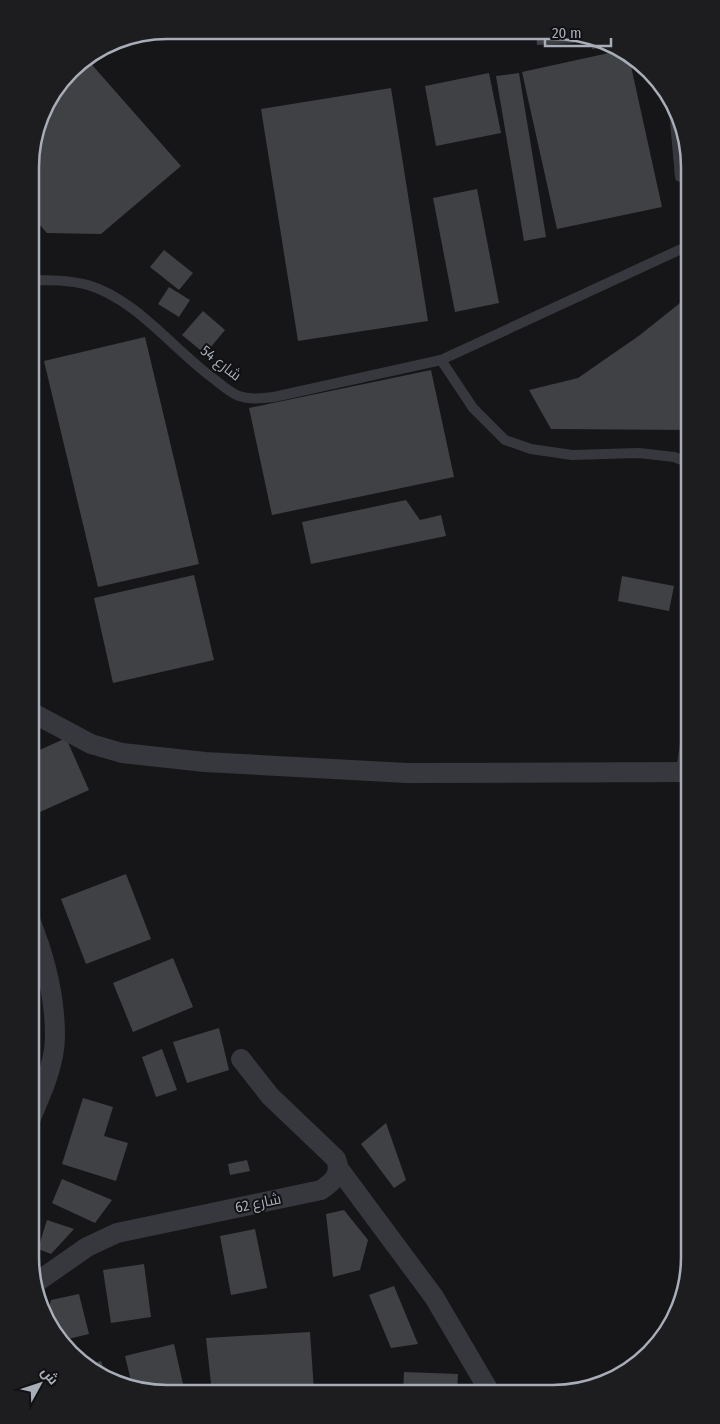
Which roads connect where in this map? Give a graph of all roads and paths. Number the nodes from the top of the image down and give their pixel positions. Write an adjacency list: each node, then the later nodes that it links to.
1 (676, 131): 2 (lane)
2 (680, 177)
3 (681, 249): 5 (lane, شارع 54)
4 (39, 280): 5 (lane, شارع 54)
5 (441, 360): 6 (lane)
6 (681, 460)
7 (39, 717): 8 (street)
8 (681, 771)
9 (39, 945): 11 (street)
10 (241, 1059): 12 (street)
11 (39, 1099)
12 (339, 1169): 13 (street, شارع 62); 14 (street)
13 (41, 1280)
14 (486, 1385)

